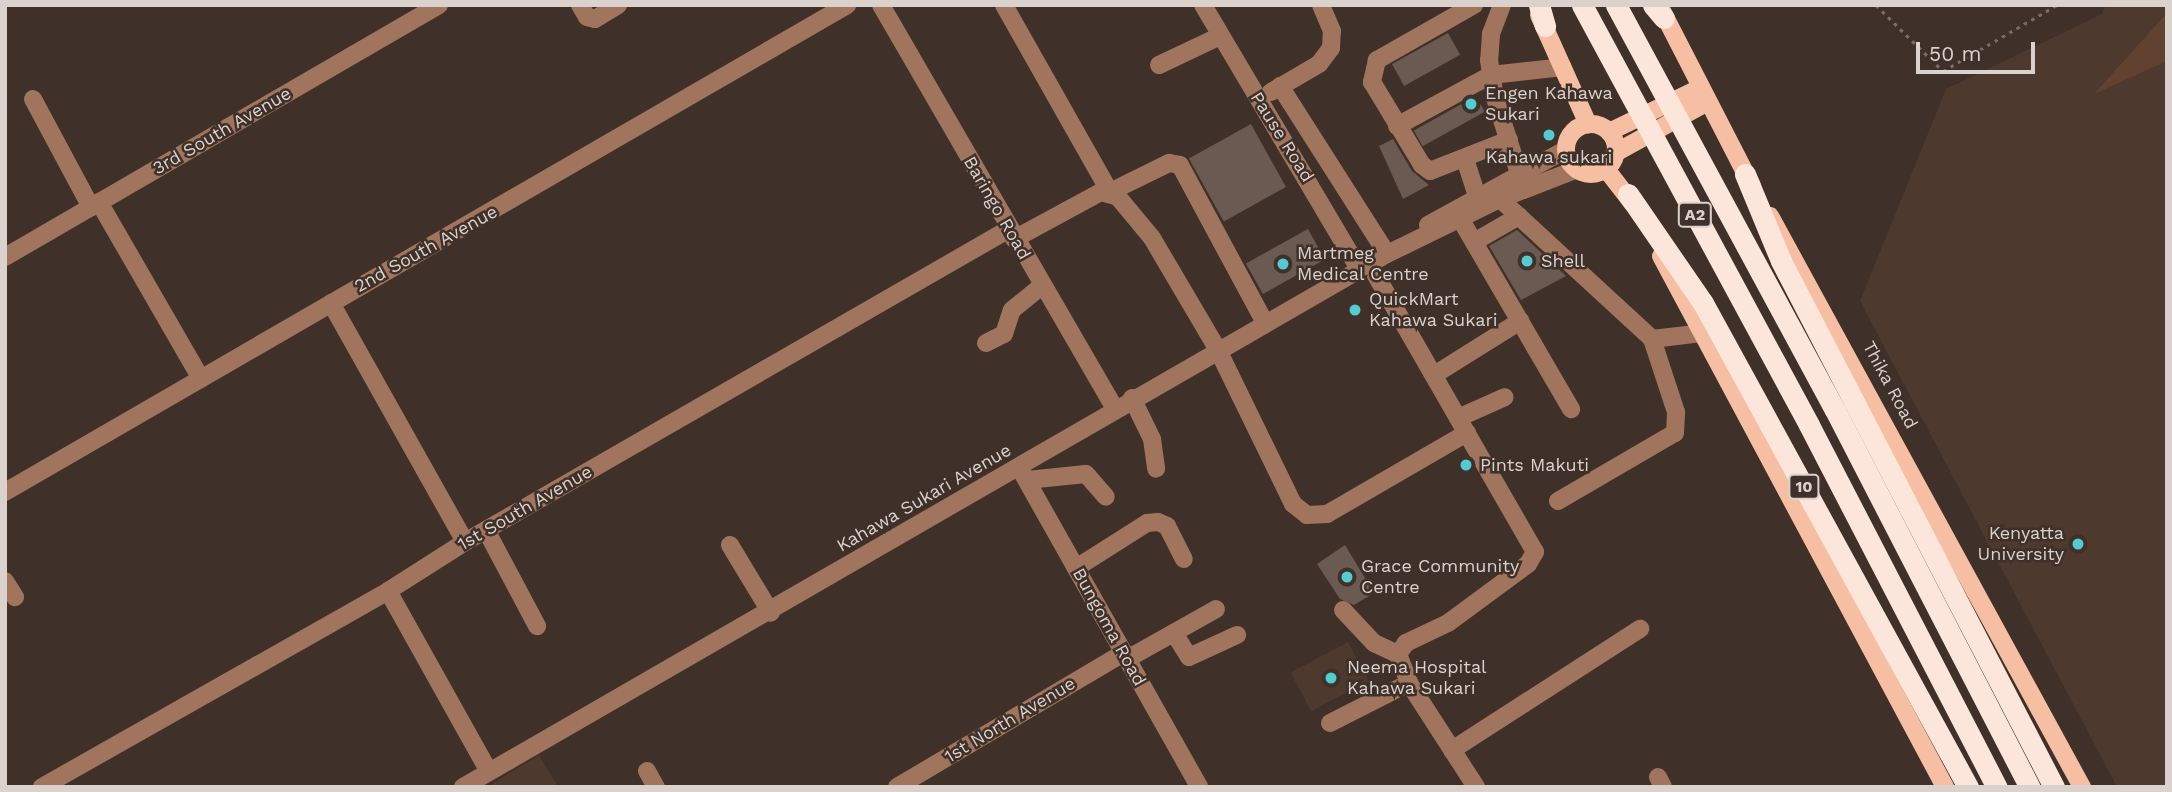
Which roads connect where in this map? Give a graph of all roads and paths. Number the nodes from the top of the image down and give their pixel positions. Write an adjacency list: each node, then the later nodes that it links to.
1 (439, 5): 42 (street, 3rd South Avenue)
2 (580, 5): 3 (street)
3 (618, 5)
4 (846, 5): 52 (street, 2nd South Avenue)
5 (881, 5): 45 (street, Baringo Road)
6 (1004, 5): 38 (street)
7 (1203, 5): 19 (street, Pause Road)
8 (1321, 5): 23 (street)
9 (1475, 5): 18 (street); 28 (street)
10 (1502, 5): 18 (street)
11 (1533, 5): 17 (main road)
12 (1582, 5): 99 (highway, A2, bridge)
13 (1616, 5): 100 (highway, A2, bridge)
14 (1876, 5): 15 (path)
15 (2057, 5)
16 (1659, 9): 24 (main road, Thika Road)
17 (1542, 15): 21 (main road)
18 (1491, 34): 22 (street)
19 (1220, 36): 20 (street); 26 (street, Pause Road)
20 (1159, 65)
21 (1563, 67): 22 (street); 27 (main road)
22 (1492, 75): 28 (street); 30 (street)
23 (1280, 86): 26 (street); 49 (street)
24 (1702, 96): 29 (main road); 32 (main road); 37 (main road, Thika Road)
25 (33, 99): 42 (street)
26 (1259, 99): 50 (street, Pause Road)
27 (1588, 124): 29 (main road); 31 (main road)
28 (1397, 126): 33 (street)
29 (1609, 132): 32 (main road)
30 (1509, 141): 33 (street); 36 (street)
31 (1565, 150): 35 (main road); 36 (street, Kahawa Sukari Avenue)
32 (1615, 153): 34 (main road)
33 (1465, 159): 40 (street)
34 (1606, 169): 35 (main road); 39 (main road)
35 (1575, 170): 41 (street, Kahawa Sukari Avenue)
36 (1519, 173): 40 (street, Kahawa Sukari Avenue)
37 (1745, 174): 101 (highway); 102 (main road, Thika Road)
38 (1110, 192): 45 (street, 1st South Avenue); 54 (street, 1st South Avenue); 58 (street)
39 (1628, 194): 55 (main road); 98 (highway, 10)
40 (1478, 195): 47 (street, Kahawa Sukari Avenue)
41 (1500, 199): 43 (street); 44 (street, Kahawa Sukari Avenue)
42 (95, 204): 48 (street, 3rd South Avenue); 60 (street)
43 (1519, 216): 46 (street); 56 (street)
44 (1461, 220): 46 (street); 47 (street, Kahawa Sukari Avenue)
45 (1011, 234): 51 (street, Baringo Road); 71 (street, 1st South Avenue)
46 (1474, 242): 53 (street)
47 (1405, 244): 49 (street, Kahawa Sukari Avenue)
48 (6, 253)
49 (1387, 254): 50 (street, Kahawa Sukari Avenue)
50 (1365, 267): 54 (street, Kahawa Sukari Avenue); 59 (street, Pause Road)
51 (1042, 286): 57 (street); 63 (street, Baringo Road)
52 (331, 303): 60 (street, 2nd South Avenue); 72 (street)
53 (1520, 321): 59 (street); 64 (street)
54 (1265, 323): 58 (street, Kahawa Sukari Avenue)
55 (1702, 333): 56 (street); 97 (main road)
56 (1652, 339): 70 (street)
57 (986, 343)
58 (1218, 350): 62 (street, Kahawa Sukari Avenue); 65 (street)
59 (1434, 375): 65 (street, Pause Road)
60 (201, 379): 68 (street, 2nd South Avenue)
61 (1505, 397): 65 (street)
62 (1132, 398): 63 (street, Kahawa Sukari Avenue); 66 (street)
63 (1115, 408): 67 (street, Kahawa Sukari Avenue)
64 (1571, 409)
65 (1462, 426): 86 (street, Pause Road)
66 (1156, 469)
67 (1023, 474): 69 (street); 75 (street, Bungoma Road); 81 (street, Kahawa Sukari Avenue)
68 (5, 492)
69 (1106, 497)
70 (1558, 501)
71 (486, 530): 72 (street, 1st South Avenue); 82 (street)
72 (465, 542): 77 (street, 1st South Avenue)
73 (730, 545): 81 (street)
74 (1184, 559): 75 (street)
75 (1076, 568): 87 (street, Bungoma Road)
76 (5, 581): 78 (street)
77 (388, 591): 91 (street); 92 (street, 1st South Avenue)
78 (15, 597)
79 (1216, 609): 84 (street, 1st North Avenue)
80 (1343, 610): 86 (street)
81 (771, 613): 91 (street, Kahawa Sukari Avenue)
82 (537, 626)
83 (1640, 629): 90 (street)
84 (1174, 633): 85 (street); 87 (street, 1st North Avenue)
85 (1237, 635)
86 (1398, 654): 88 (street)
87 (1126, 656): 94 (street, 1st North Avenue); 95 (street, Bungoma Road)
88 (1409, 682): 89 (street); 90 (street)
89 (1330, 723)
90 (1452, 750): 96 (street)
91 (489, 772): 93 (street, Kahawa Sukari Avenue)
92 (41, 787)
93 (463, 787)
94 (897, 787)
95 (1199, 787)
96 (1476, 787)
97 (1945, 787)
98 (1968, 787)
99 (1997, 787)
100 (2030, 787)
101 (2054, 787)
102 (2082, 787)

